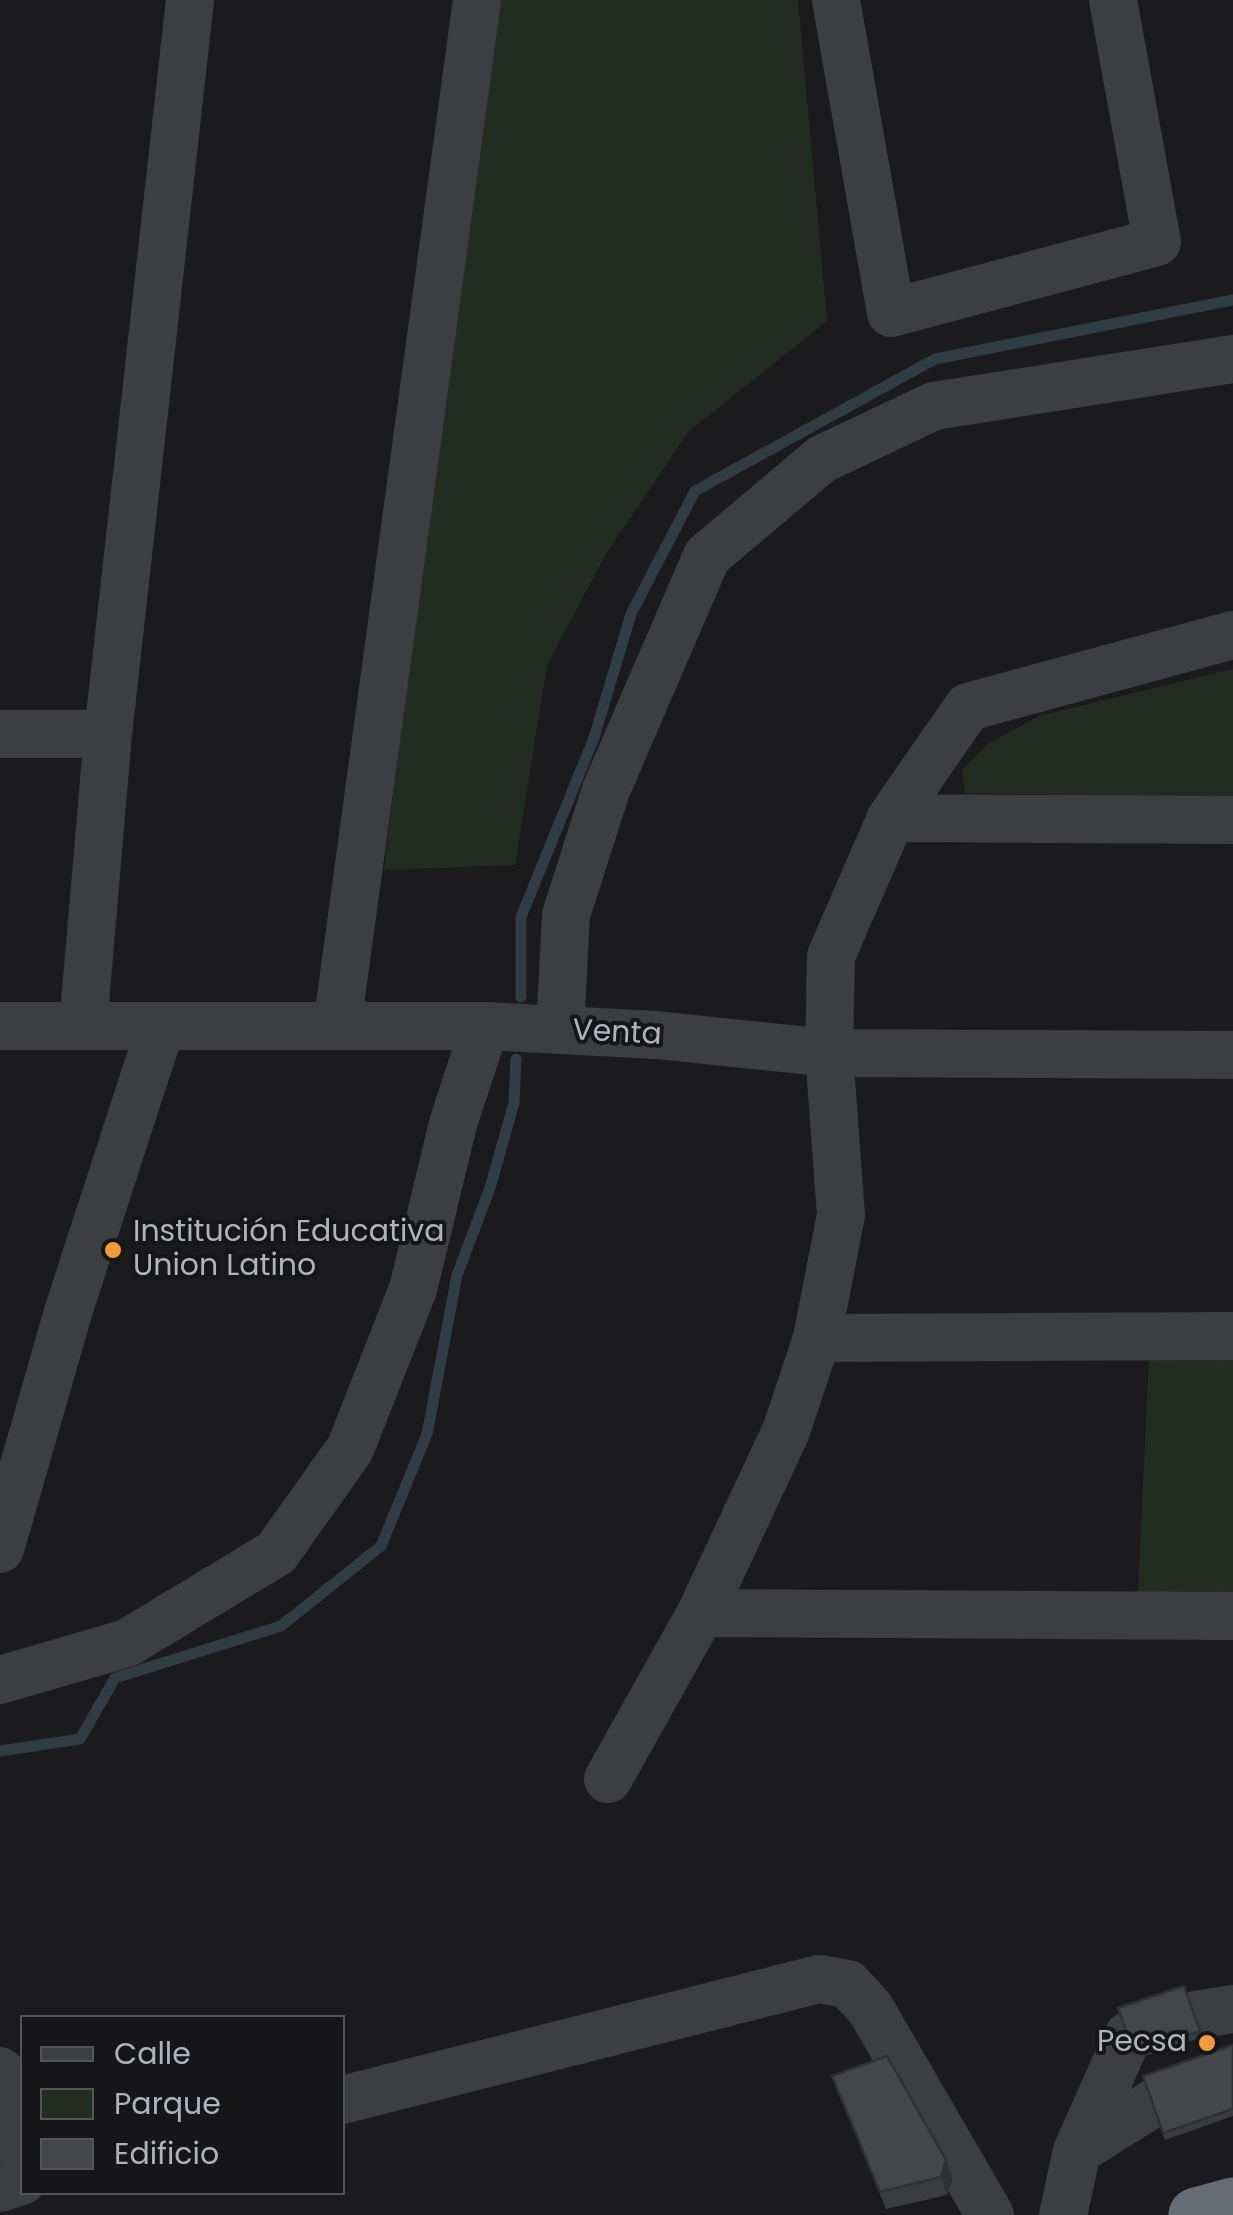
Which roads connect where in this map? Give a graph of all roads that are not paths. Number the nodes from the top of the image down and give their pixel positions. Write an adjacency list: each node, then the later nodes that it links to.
1 (190, 0): 8 (street)
2 (476, 0): 14 (street)
3 (836, 0): 4 (street)
4 (1113, 0)
5 (1233, 359): 16 (street)
6 (1233, 635): 9 (street)
7 (0, 734): 8 (street)
8 (108, 734): 12 (street)
9 (892, 818): 10 (street); 17 (street)
10 (1233, 820)
11 (0, 1026): 12 (street, Venta)
12 (83, 1026): 13 (street, Venta)
13 (161, 1026): 14 (street, Venta); 21 (street)
14 (337, 1026): 15 (street, Venta)
15 (485, 1026): 16 (street, Venta); 24 (street)
16 (560, 1030): 17 (street, Venta)
17 (830, 1054): 18 (street, Venta); 20 (street)
18 (1233, 1055)
19 (1233, 1336): 20 (street)
20 (817, 1338): 22 (street)
21 (0, 1548)
22 (701, 1613): 23 (street); 25 (street)
23 (1233, 1616)
24 (0, 1680)
25 (608, 1779)
26 (1128, 2036): 31 (street)
27 (0, 2071): 30 (street)
28 (345, 2099): 33 (street)
29 (1152, 2104): 31 (street)
30 (20, 2145)
31 (1076, 2152): 34 (street)
32 (1233, 2205): 35 (highway)
33 (990, 2215)
34 (1063, 2215)
35 (1196, 2215)

